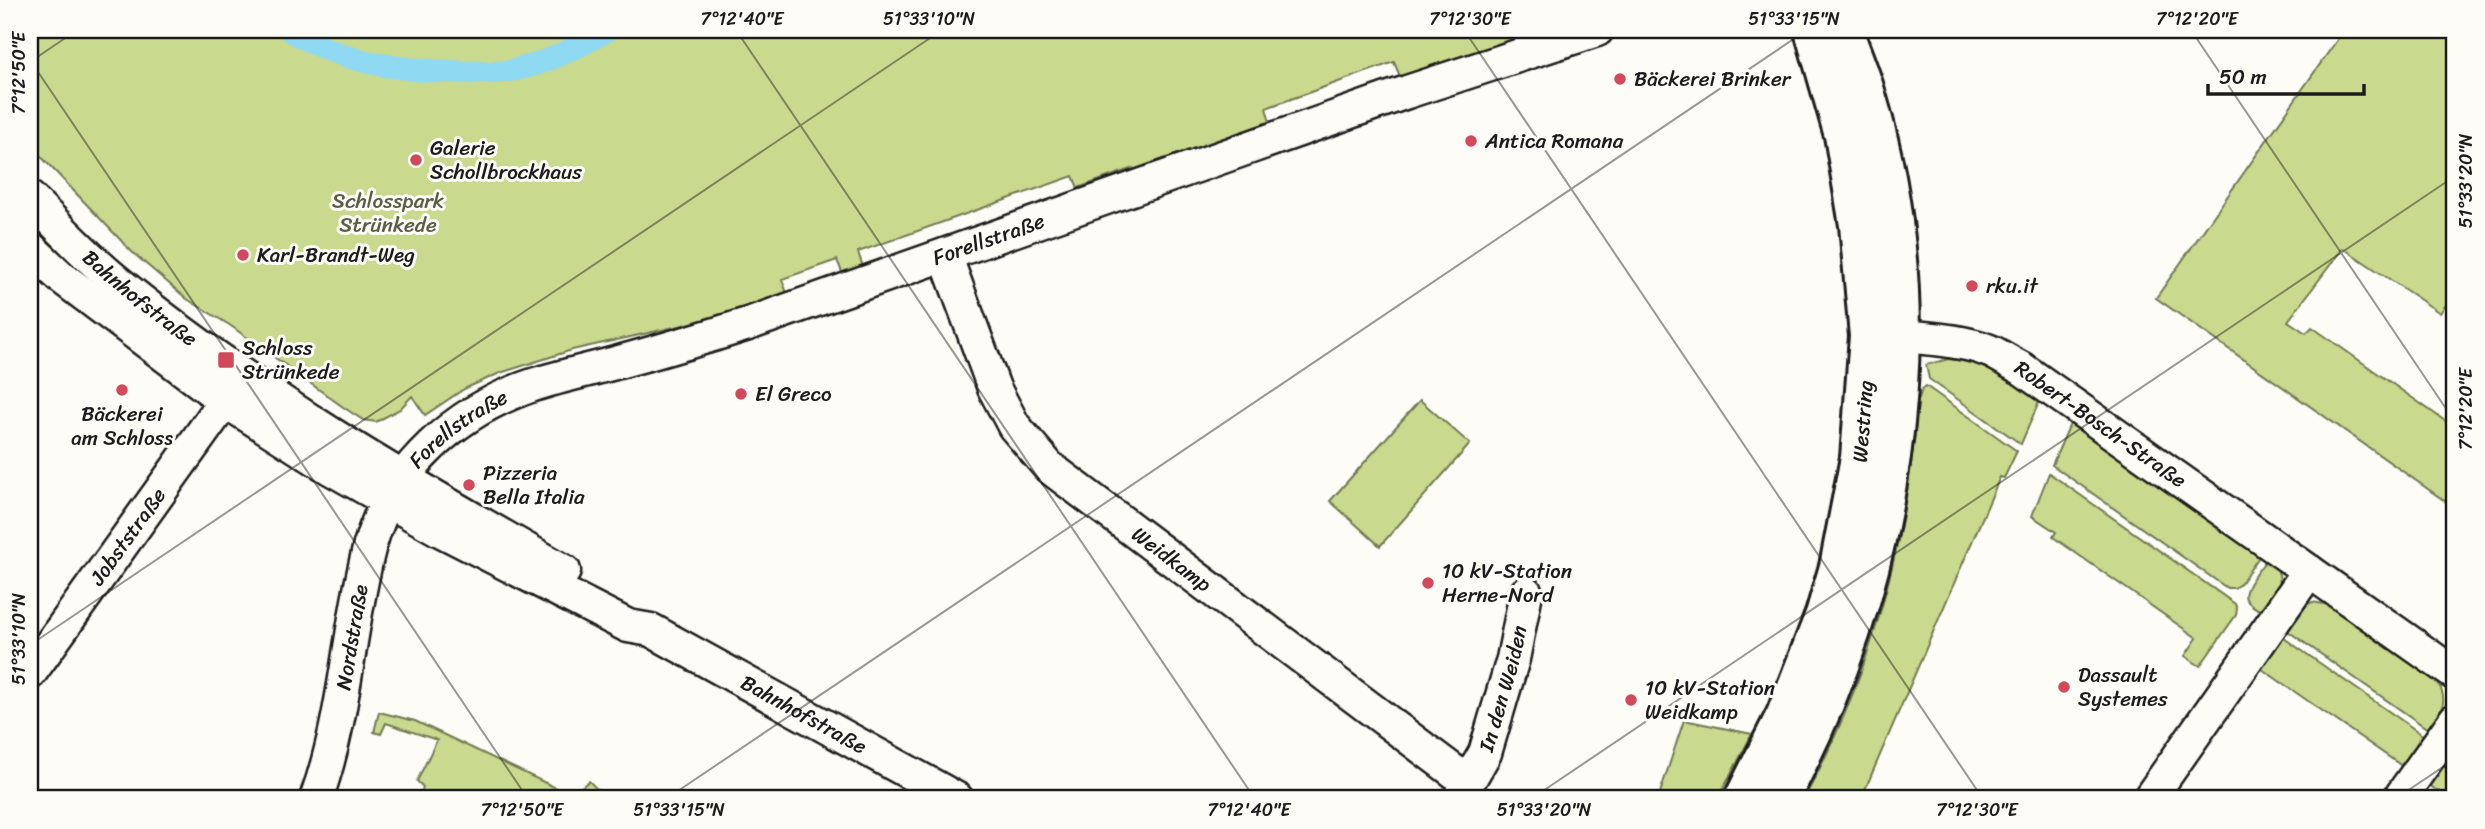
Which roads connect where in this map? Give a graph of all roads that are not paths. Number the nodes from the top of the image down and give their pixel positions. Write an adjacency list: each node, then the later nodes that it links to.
1 (1597, 30): 7 (street, Forellstraße)
2 (1814, 30): 8 (main road, Westring)
3 (1843, 30): 8 (main road, Westring)
4 (30, 198): 5 (street, Bahnhofstraße)
5 (58, 226): 6 (street); 10 (street, Bahnhofstraße)
6 (32, 255): 9 (street, Bahnhofstraße)
7 (945, 255): 10 (street, Forellstraße); 16 (street, Weidkamp)
8 (1884, 336): 11 (street, Robert-Bosch-Straße); 19 (main road, Westring); 20 (main road, Westring)
9 (225, 401): 10 (street, Bahnhofstraße); 13 (street, Jobststraße)
10 (395, 490): 17 (street, Nordstraße); 18 (street, Bahnhofstraße)
11 (2309, 571): 14 (street, Robert-Bosch-Straße); 21 (street)
12 (1526, 593): 16 (street, In den Weiden)
13 (30, 673)
14 (2455, 674)
15 (2455, 720): 22 (street)
16 (1463, 791)
17 (316, 799)
18 (957, 799)
19 (1744, 799)
20 (1779, 799)
21 (2149, 799)
22 (2399, 799)

